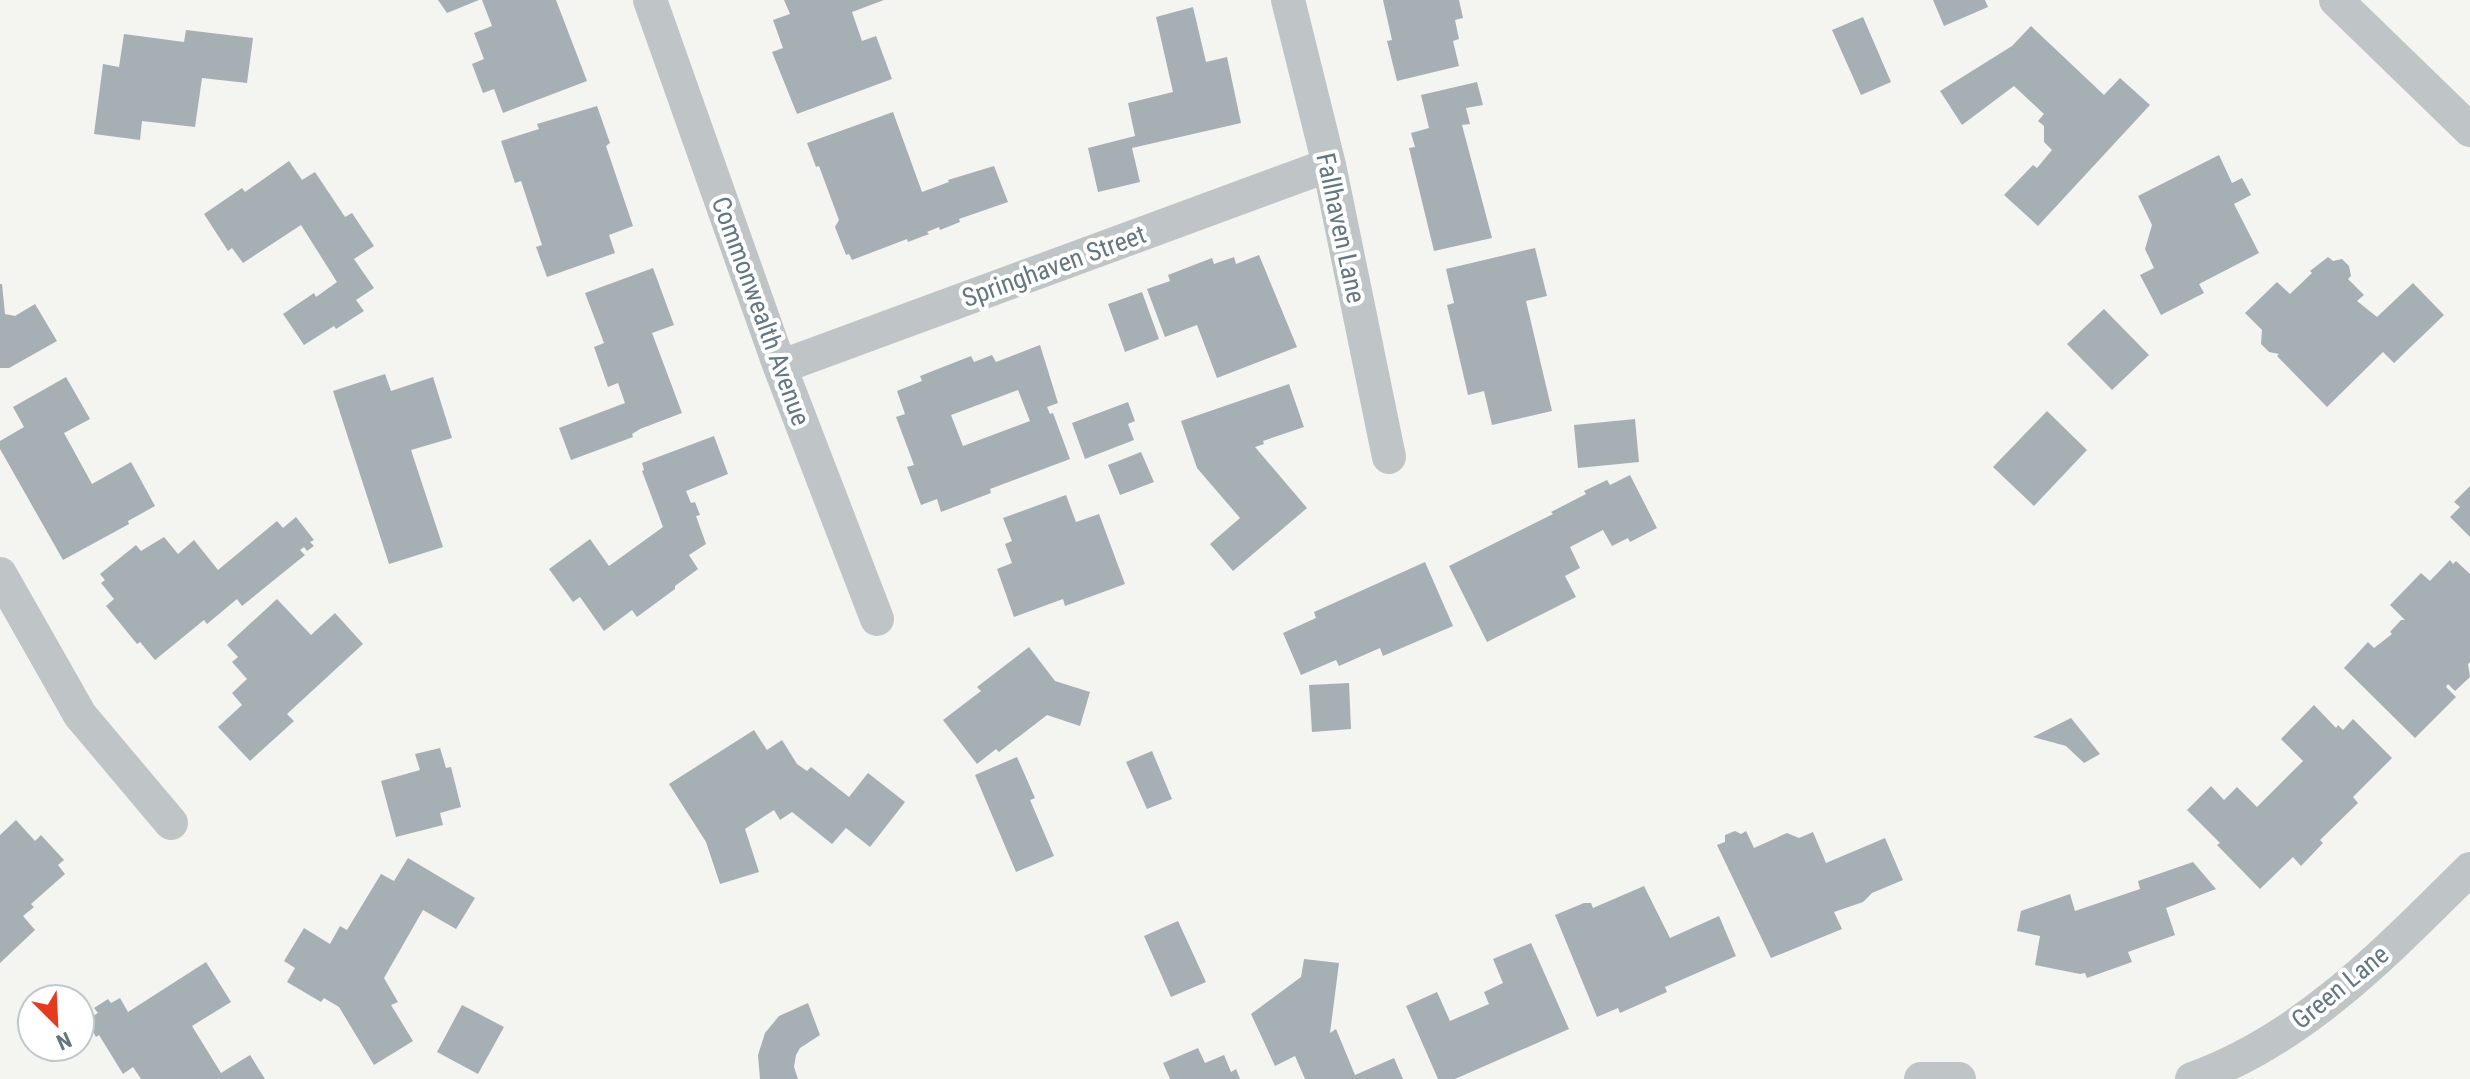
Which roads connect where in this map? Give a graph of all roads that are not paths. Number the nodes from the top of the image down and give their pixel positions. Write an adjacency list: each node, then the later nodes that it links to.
1 (650, 0): 6 (street, Commonwealth Avenue)
2 (1288, 0): 5 (street, Fallhaven Lane)
3 (2336, 0): 4 (street)
4 (2470, 130)
5 (1329, 165): 6 (street, Springhaven Street); 7 (street, Fallhaven Lane)
6 (780, 367): 9 (street, Commonwealth Avenue)
7 (1389, 457)
8 (0, 574): 10 (street)
9 (877, 619)
10 (171, 823)
11 (2470, 869): 14 (street, Green Lane)
12 (1921, 1079): 13 (street)
13 (1959, 1079)
14 (2192, 1079)

